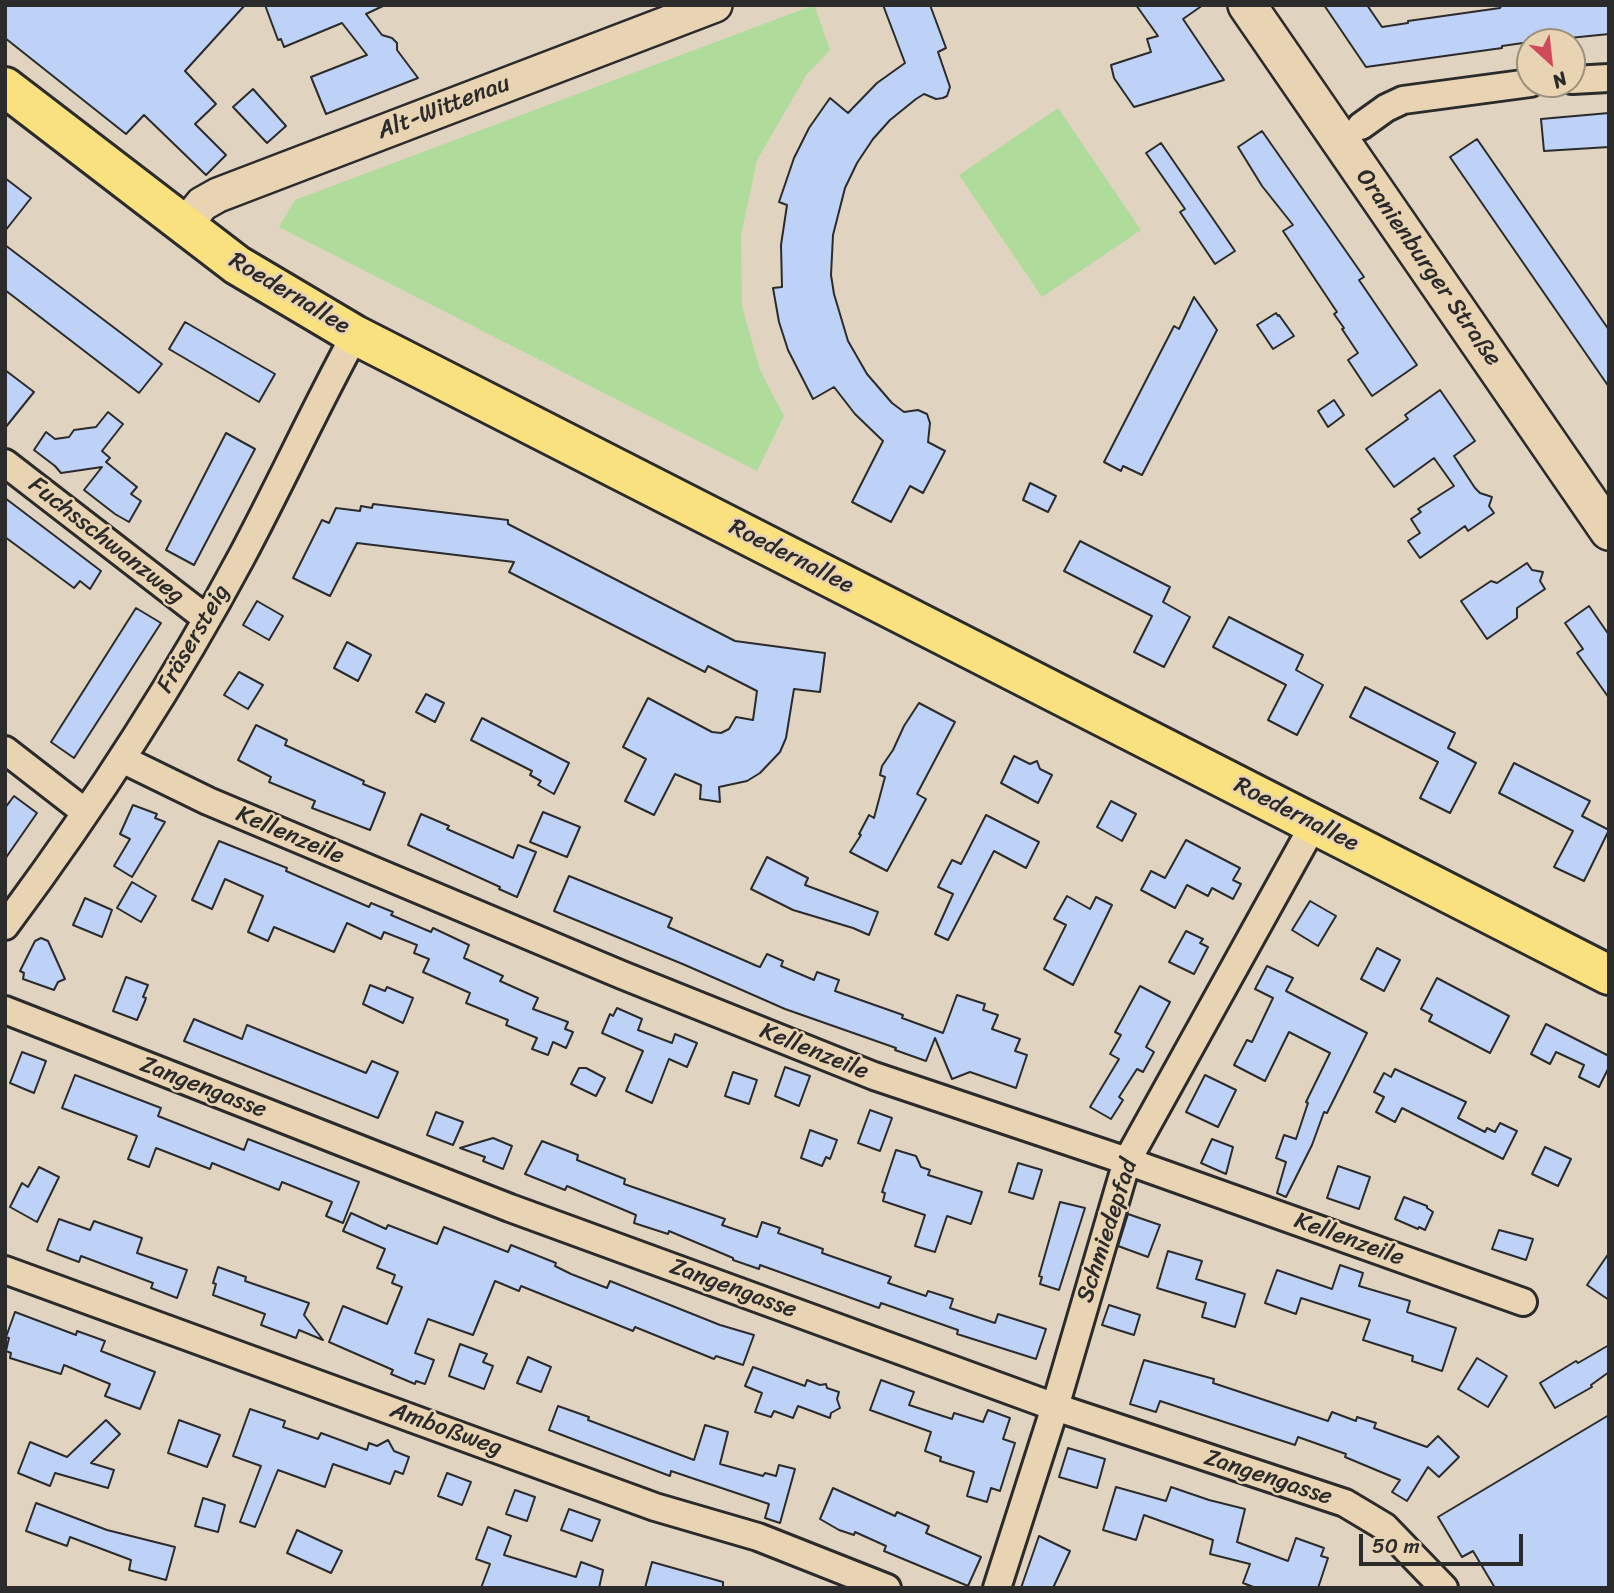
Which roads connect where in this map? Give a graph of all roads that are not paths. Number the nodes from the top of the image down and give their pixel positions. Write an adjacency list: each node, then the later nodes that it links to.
1 (715, 5): 8 (street, Alt-Wittenau)
2 (1263, 8): 7 (main road, Oranienburger Straße); 12 (main road, Oranienburger Straße)
3 (1609, 78): 4 (street)
4 (1586, 79)
5 (1516, 85): 7 (street)
6 (5, 87): 8 (main road, Roedernallee)
7 (1361, 126): 11 (main road, Oranienburger Straße)
8 (184, 227): 9 (main road, Roedernallee)
9 (355, 335): 13 (street, Fräsersteig); 17 (main road, Roedernallee)
10 (5, 463): 13 (street, Fuchsschwanzweg)
11 (1609, 489)
12 (1609, 531)
13 (207, 619): 15 (street, Fräsersteig)
14 (5, 750): 16 (street)
15 (122, 759): 16 (street, Fräsersteig); 21 (street, Kellenzeile)
16 (85, 812): 18 (street, Fräsersteig)
17 (1314, 824): 19 (main road, Roedernallee); 21 (street, Schmiedepfad)
18 (5, 926)
19 (1609, 975)
20 (5, 1010): 24 (street, Zangengasse)
21 (1127, 1161): 23 (street, Kellenzeile); 24 (street, Schmiedepfad)
22 (5, 1270): 25 (street, Amboßweg)
23 (1522, 1302)
24 (1055, 1407): 26 (street, Schmiedepfad); 27 (street, Zangengasse)
25 (887, 1588)
26 (997, 1588)
27 (1444, 1588)

